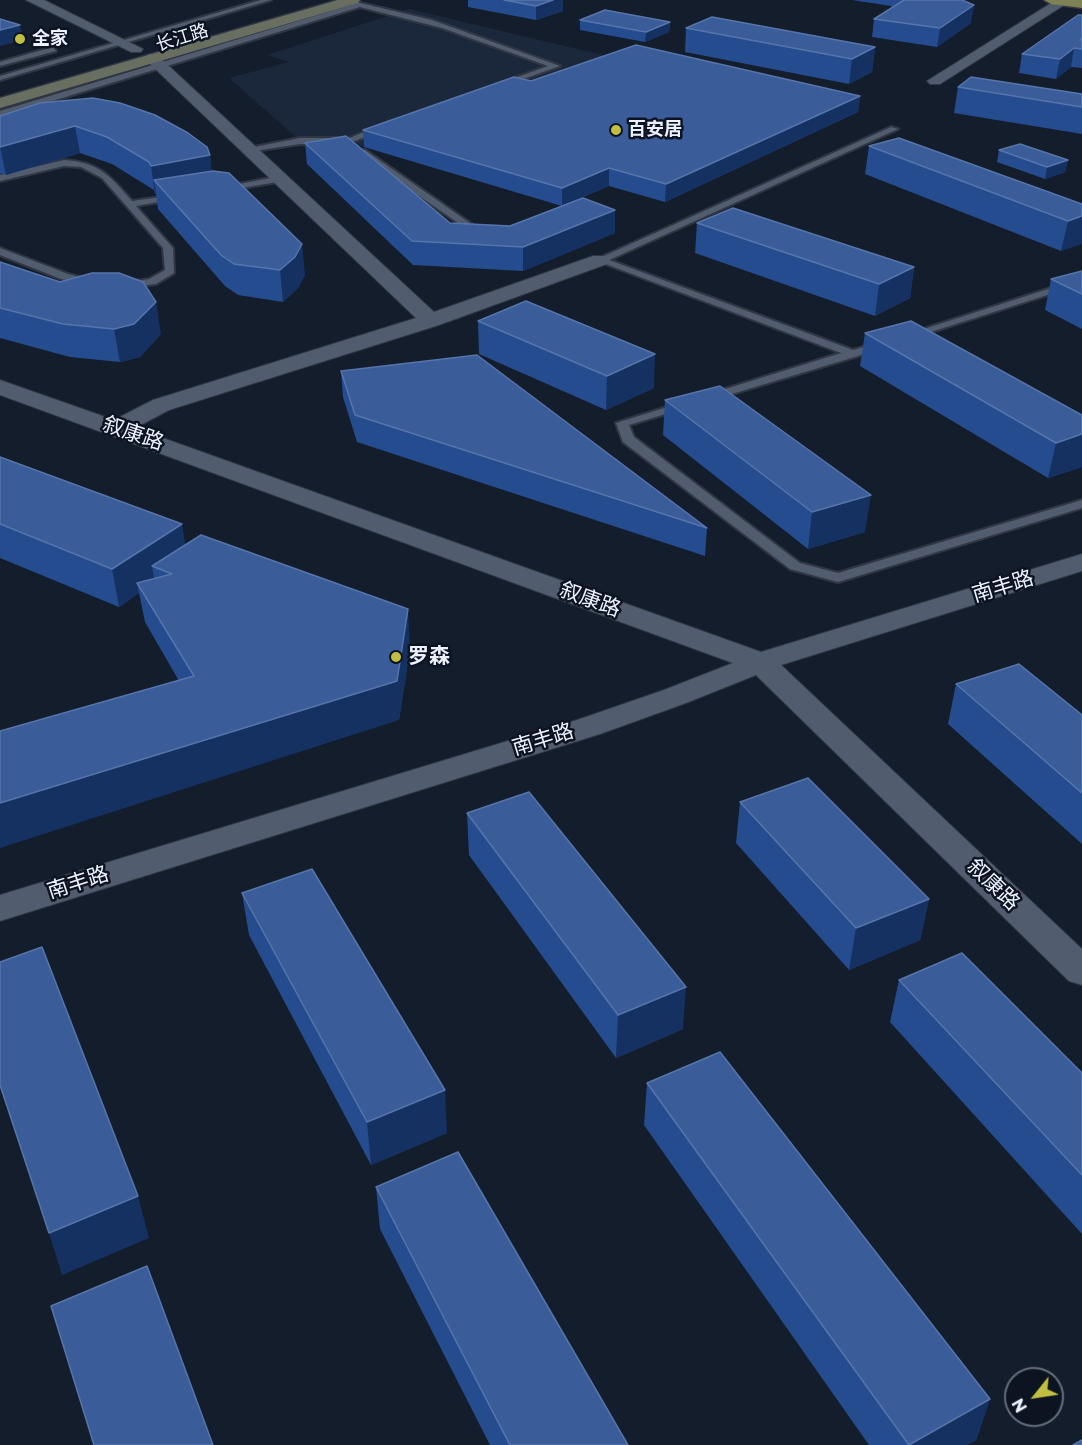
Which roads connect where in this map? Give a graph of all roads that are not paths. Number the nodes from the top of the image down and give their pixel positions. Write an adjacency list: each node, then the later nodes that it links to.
1 (33, 0): 8 (street)
2 (268, 0): 8 (lane, 长江路)
3 (299, 0): 8 (main road, 长江路)
4 (375, 0): 6 (lane, 长江路)
5 (1057, 1): 7 (main road); 13 (street)
6 (349, 2): 10 (main road, 长江路); 15 (lane)
7 (1082, 4)
8 (130, 46): 12 (lane, 长江路); 14 (main road, 长江路)
9 (53, 49): 11 (lane)
10 (156, 62): 16 (main road, 长江路); 17 (lane, 长江路); 21 (street)
11 (0, 64)
12 (0, 78)
13 (935, 81)
14 (0, 88)
15 (490, 90)
16 (0, 103)
17 (0, 114)
18 (390, 125): 20 (lane)
19 (894, 129): 29 (lane)
20 (346, 141): 21 (lane); 27 (lane)
21 (248, 148): 23 (street)
22 (0, 178): 26 (lane)
23 (280, 178): 24 (lane); 31 (street)
24 (211, 190)
25 (188, 194): 26 (lane)
26 (130, 204): 28 (lane)
27 (474, 230)
28 (0, 251)
29 (600, 260): 31 (street); 32 (lane)
30 (1082, 281): 32 (lane)
31 (432, 320): 34 (street)
32 (854, 354): 35 (lane)
33 (0, 387): 34 (street, 叙康路)
34 (117, 428): 37 (street, 叙康路)
35 (1082, 504)
36 (1082, 562): 37 (street, 南丰路)
37 (760, 662): 38 (street, 南丰路); 39 (street, 叙康路)
38 (0, 908)
39 (1082, 971)

